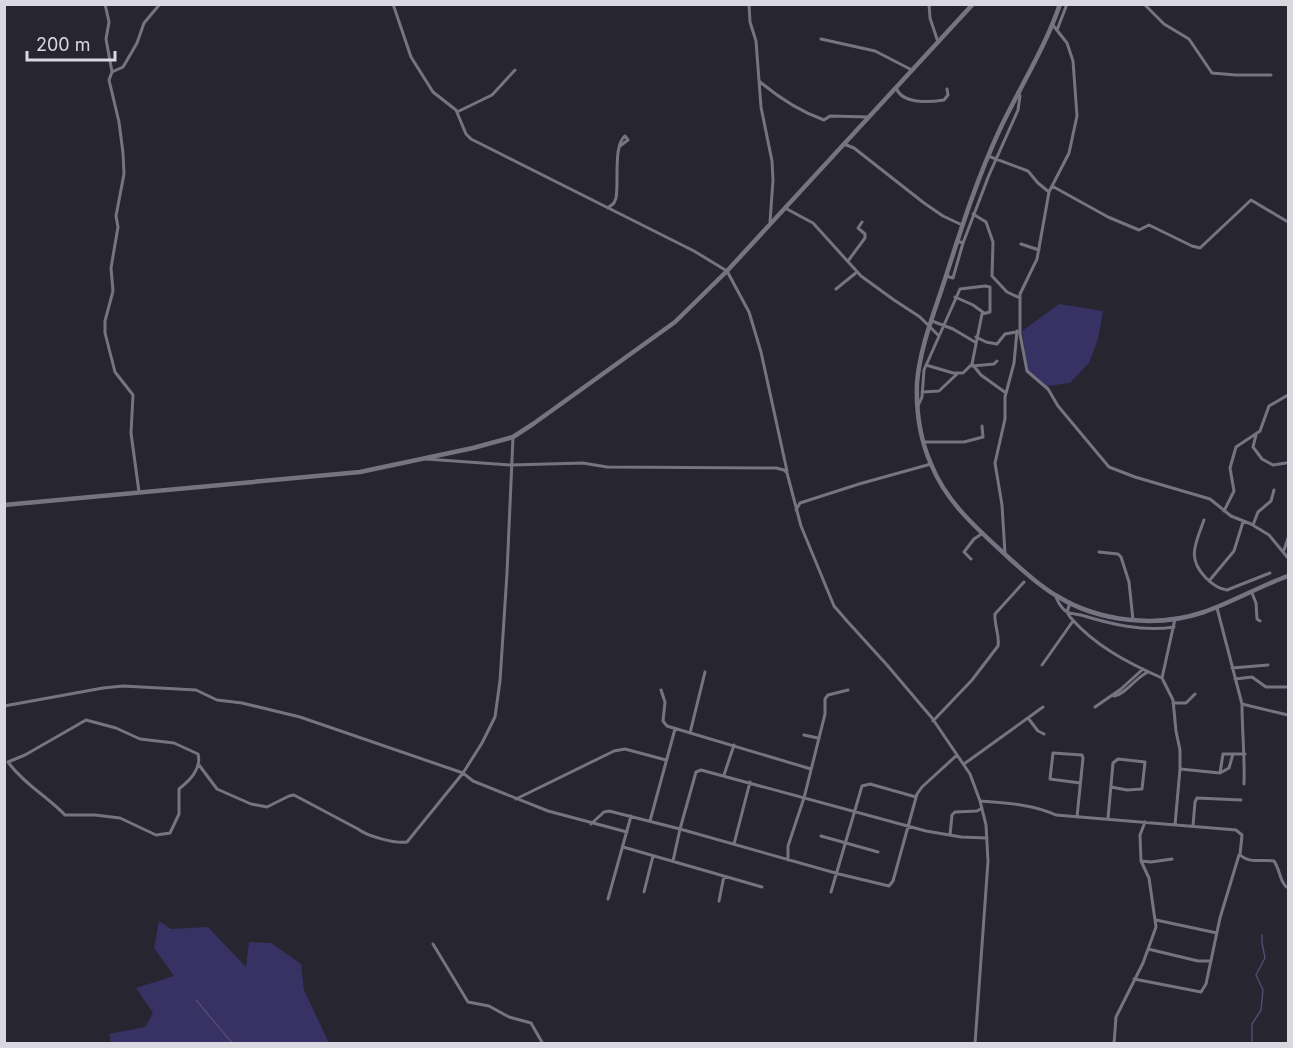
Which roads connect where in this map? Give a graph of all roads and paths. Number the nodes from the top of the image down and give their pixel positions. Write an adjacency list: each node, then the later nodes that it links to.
1 (105, 4): 16 (street)
2 (160, 4): 16 (street)
3 (393, 4): 22 (street)
4 (749, 4): 18 (street)
5 (929, 4): 13 (street)
6 (973, 4): 13 (street)
7 (1060, 4): 10 (street)
8 (1067, 4): 11 (street)
9 (1144, 4): 17 (street)
10 (1052, 24): 11 (street); 21 (street)
11 (1058, 32): 28 (street)
12 (821, 39): 15 (street)
13 (938, 42): 15 (street)
14 (514, 70): 22 (street)
15 (912, 70): 19 (street)
16 (112, 72): 75 (street)
17 (1271, 75)
18 (758, 80): 23 (street); 35 (street)
19 (896, 87): 20 (street); 23 (street)
20 (947, 89)
21 (1018, 92): 26 (street); 27 (street)
22 (458, 112): 30 (street)
23 (869, 117): 24 (street)
24 (844, 144): 31 (street); 36 (street)
25 (620, 146): 30 (street)
26 (988, 156): 27 (street); 36 (street)
27 (997, 158): 29 (street); 32 (street)
28 (1052, 186): 29 (street); 34 (street)
29 (1049, 192): 39 (street)
30 (608, 208): 41 (street)
31 (785, 208): 35 (street); 40 (street)
32 (973, 214): 37 (street); 43 (street)
33 (862, 222): 40 (street)
34 (1288, 222)
35 (770, 223): 41 (street)
36 (962, 225): 37 (street)
37 (960, 242): 49 (street)
38 (1021, 244): 39 (street)
39 (1039, 250): 47 (street)
40 (848, 261): 42 (street)
41 (727, 271): 67 (street); 73 (street)
42 (857, 272): 45 (street); 51 (street)
43 (996, 283): 44 (street); 47 (street)
44 (985, 286): 46 (street); 48 (street)
45 (836, 289)
46 (955, 297): 48 (street); 50 (street)
47 (1020, 298): 52 (street)
48 (984, 313): 54 (street)
49 (932, 321): 50 (street); 51 (street)
50 (944, 325): 53 (street); 54 (street)
51 (930, 327): 53 (street); 55 (street)
52 (1018, 331): 54 (street); 62 (street); 80 (street)
53 (939, 336): 56 (street)
54 (976, 339): 59 (street)
55 (925, 343): 56 (street); 64 (street)
56 (934, 345): 58 (street)
57 (997, 362): 59 (street)
58 (926, 365): 60 (street); 61 (street)
59 (972, 365): 60 (street); 62 (street)
60 (957, 374): 61 (street)
61 (922, 392): 64 (street)
62 (1005, 393): 88 (street)
63 (1288, 394): 66 (street)
64 (917, 409): 68 (street)
65 (982, 426): 68 (street)
66 (1257, 434): 70 (street); 80 (street)
67 (513, 437): 69 (street); 72 (street)
68 (923, 442): 71 (street)
69 (418, 459): 72 (street); 75 (street)
70 (1286, 463)
71 (931, 464): 77 (street); 84 (street)
72 (511, 465): 73 (street); 142 (street)
73 (788, 473): 76 (street)
74 (1274, 490): 83 (street)
75 (139, 492): 78 (street)
76 (793, 499): 77 (street); 79 (street)
77 (800, 503): 79 (street)
78 (4, 505)
79 (796, 510): 125 (street)
80 (1224, 511): 82 (street)
81 (1204, 520): 93 (street)
82 (1244, 522): 83 (street); 93 (street)
83 (1253, 525): 86 (street)
84 (983, 533): 88 (street); 90 (street)
85 (1288, 538): 86 (street)
86 (1284, 550): 89 (street)
87 (1100, 552): 101 (street)
88 (1005, 554): 96 (street)
89 (1288, 558)
90 (971, 559)
91 (1270, 573): 93 (street)
92 (1288, 576): 95 (street)
93 (1209, 581)
94 (1024, 582): 125 (street)
95 (1251, 592): 98 (street); 103 (street)
96 (1055, 595): 97 (street); 99 (street)
97 (1070, 603): 99 (street); 101 (street)
98 (1217, 608): 100 (street); 107 (street)
99 (1067, 612): 102 (street); 104 (street)
100 (1175, 619): 101 (street); 104 (street)
101 (1133, 620)
102 (1073, 621): 105 (street); 108 (street)
103 (1260, 621)
104 (1174, 627): 111 (street)
105 (1042, 664)
106 (1268, 665): 107 (street)
107 (1232, 668): 112 (street)
108 (1143, 669): 110 (street); 117 (street)
109 (705, 672): 127 (street)
110 (1148, 672): 111 (street); 117 (street)
111 (1162, 678): 118 (street)
112 (1235, 679): 113 (street); 119 (street)
113 (1288, 687)
114 (661, 690): 126 (street)
115 (848, 690): 130 (street)
116 (1195, 694): 118 (street)
117 (1112, 696): 122 (street)
118 (1173, 703): 141 (street)
119 (1242, 705): 123 (street); 133 (street)
120 (4, 706): 142 (street)
121 (1043, 707): 124 (street)
122 (1095, 707)
123 (1288, 715)
124 (1028, 718): 128 (street); 138 (street)
125 (933, 721): 134 (street)
126 (675, 729): 127 (street); 136 (street)
127 (690, 733): 131 (street)
128 (1044, 734)
129 (804, 735): 130 (street)
130 (818, 738): 140 (street)
131 (734, 745): 140 (street); 144 (street)
132 (1233, 753): 133 (street); 143 (street); 143 (street)
133 (1245, 754): 147 (street)
134 (957, 755): 138 (street); 149 (street)
135 (4, 758): 137 (street)
136 (666, 760): 151 (street); 159 (street)
137 (8, 762): 139 (street); 139 (street)
138 (964, 764): 153 (street)
139 (199, 765): 142 (street)
140 (811, 769): 150 (street)
141 (1180, 769): 143 (street); 162 (street)
142 (463, 773): 151 (street)
143 (1220, 773)
144 (724, 776): 145 (street); 165 (street)
145 (750, 782): 150 (street); 171 (street)
146 (1080, 783): 146 (street); 157 (street)
147 (1244, 784)
148 (1111, 787): 148 (street); 158 (street)
149 (915, 797): 155 (street); 163 (street)
150 (804, 798): 155 (street); 177 (street)
151 (516, 800): 161 (street)
152 (1241, 800): 164 (street)
153 (980, 801): 154 (street); 157 (street)
154 (982, 808): 168 (street); 169 (street)
155 (855, 812): 163 (street); 170 (street)
156 (631, 816): 159 (street); 161 (street); 166 (street)
157 (1077, 817): 158 (street)
158 (1108, 818): 160 (street)
159 (650, 821): 165 (street)
160 (1145, 822): 162 (street); 179 (street)
161 (591, 824): 166 (street)
162 (1175, 825): 164 (street)
163 (907, 826): 168 (street); 180 (street)
164 (1193, 827): 174 (street)
165 (680, 828): 171 (street); 178 (street)
166 (627, 832): 172 (street)
167 (821, 836): 170 (street)
168 (950, 836): 169 (street)
169 (987, 838): 195 (street)
170 (846, 843): 173 (street); 180 (street)
171 (734, 844): 177 (street)
172 (623, 847): 175 (street); 186 (street)
173 (878, 852)
174 (1239, 853): 183 (street); 189 (street)
175 (653, 856): 178 (street); 184 (street)
176 (1172, 859): 179 (street)
177 (788, 860): 180 (street)
178 (673, 861): 181 (street)
179 (1141, 861): 188 (street)
180 (838, 874): 185 (street)
181 (724, 876): 182 (street); 187 (street)
182 (762, 887)
183 (1288, 888)
184 (644, 892)
185 (831, 892)
186 (608, 899)
187 (719, 901)
188 (1156, 920): 189 (street); 191 (street)
189 (1217, 933): 192 (street)
190 (433, 944): 194 (street)
191 (1148, 949): 192 (street); 193 (street)
192 (1211, 961): 193 (street)
193 (1134, 979): 196 (street)
194 (543, 1044)
195 (975, 1044)
196 (1114, 1044)

